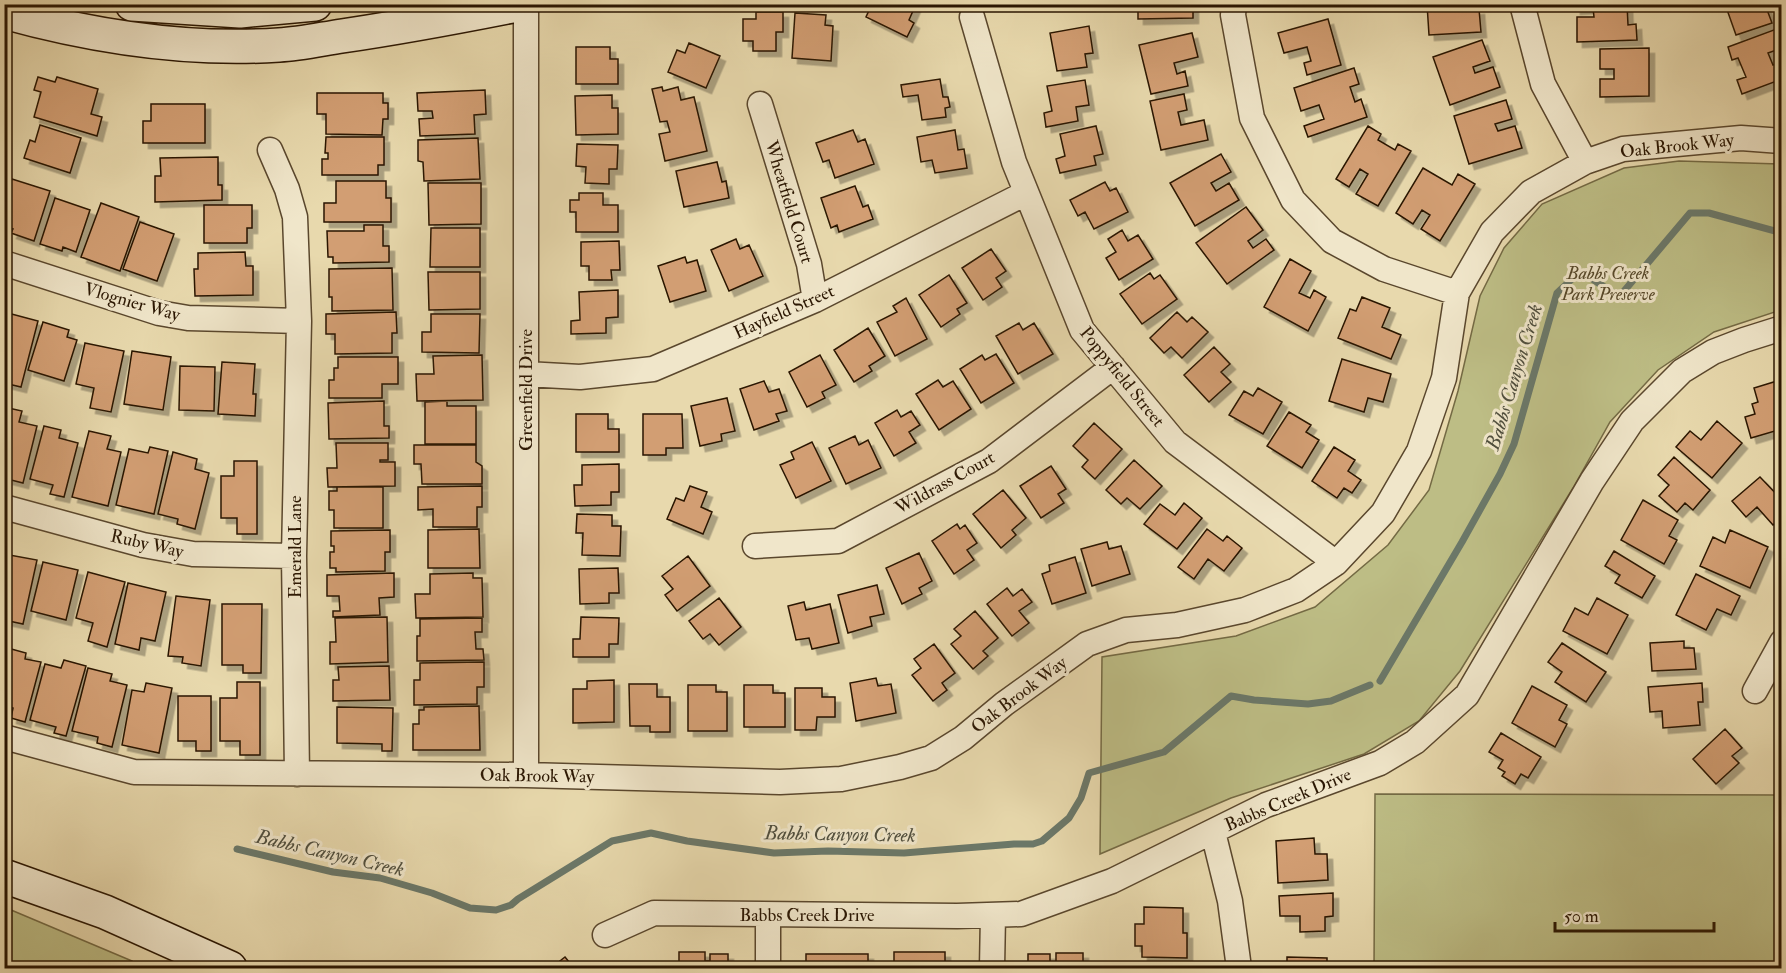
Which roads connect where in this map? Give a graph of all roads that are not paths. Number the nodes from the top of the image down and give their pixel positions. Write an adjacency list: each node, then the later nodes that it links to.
1 (132, 4): 2 (street)
2 (315, 4)
3 (524, 4): 6 (street); 19 (street, Greenfield Drive)
4 (1234, 4): 14 (street)
5 (1522, 4): 11 (street)
6 (4, 12)
7 (972, 17): 12 (street, Poppyfield Street)
8 (760, 104): 15 (street, Wheatfield Court)
9 (1782, 141): 11 (street, Oak Brook Way)
10 (270, 150): 16 (street, Emerald Lane)
11 (1585, 162): 14 (street, Oak Brook Way)
12 (1026, 193): 15 (street, Hayfield Street); 18 (street, Poppyfield Street)
13 (4, 263): 16 (street, Vlognier Way)
14 (1457, 293): 23 (street, Oak Brook Way)
15 (815, 300): 19 (street, Hayfield Street)
16 (299, 321): 22 (street, Emerald Lane)
17 (1782, 328): 29 (street, Babbs Creek Drive)
18 (1113, 368): 21 (street, Wildrass Court); 23 (street, Poppyfield Street)
19 (526, 374): 28 (street, Greenfield Drive)
20 (4, 507): 22 (street, Ruby Way)
21 (755, 546)
22 (294, 556): 27 (street, Emerald Lane)
23 (1336, 563): 28 (street, Oak Brook Way)
24 (1782, 642): 25 (street)
25 (1755, 691)
26 (4, 737): 27 (street, Oak Brook Way)
27 (297, 774): 28 (street, Oak Brook Way)
28 (526, 775)
29 (1213, 832): 32 (street, Babbs Creek Drive); 37 (street)
30 (4, 876): 34 (street)
31 (768, 915): 32 (street, Babbs Creek Drive); 33 (street, Babbs Creek Drive); 35 (street)
32 (993, 915): 36 (street)
33 (605, 935)
34 (230, 969)
35 (768, 969)
36 (992, 969)
37 (1239, 969)

